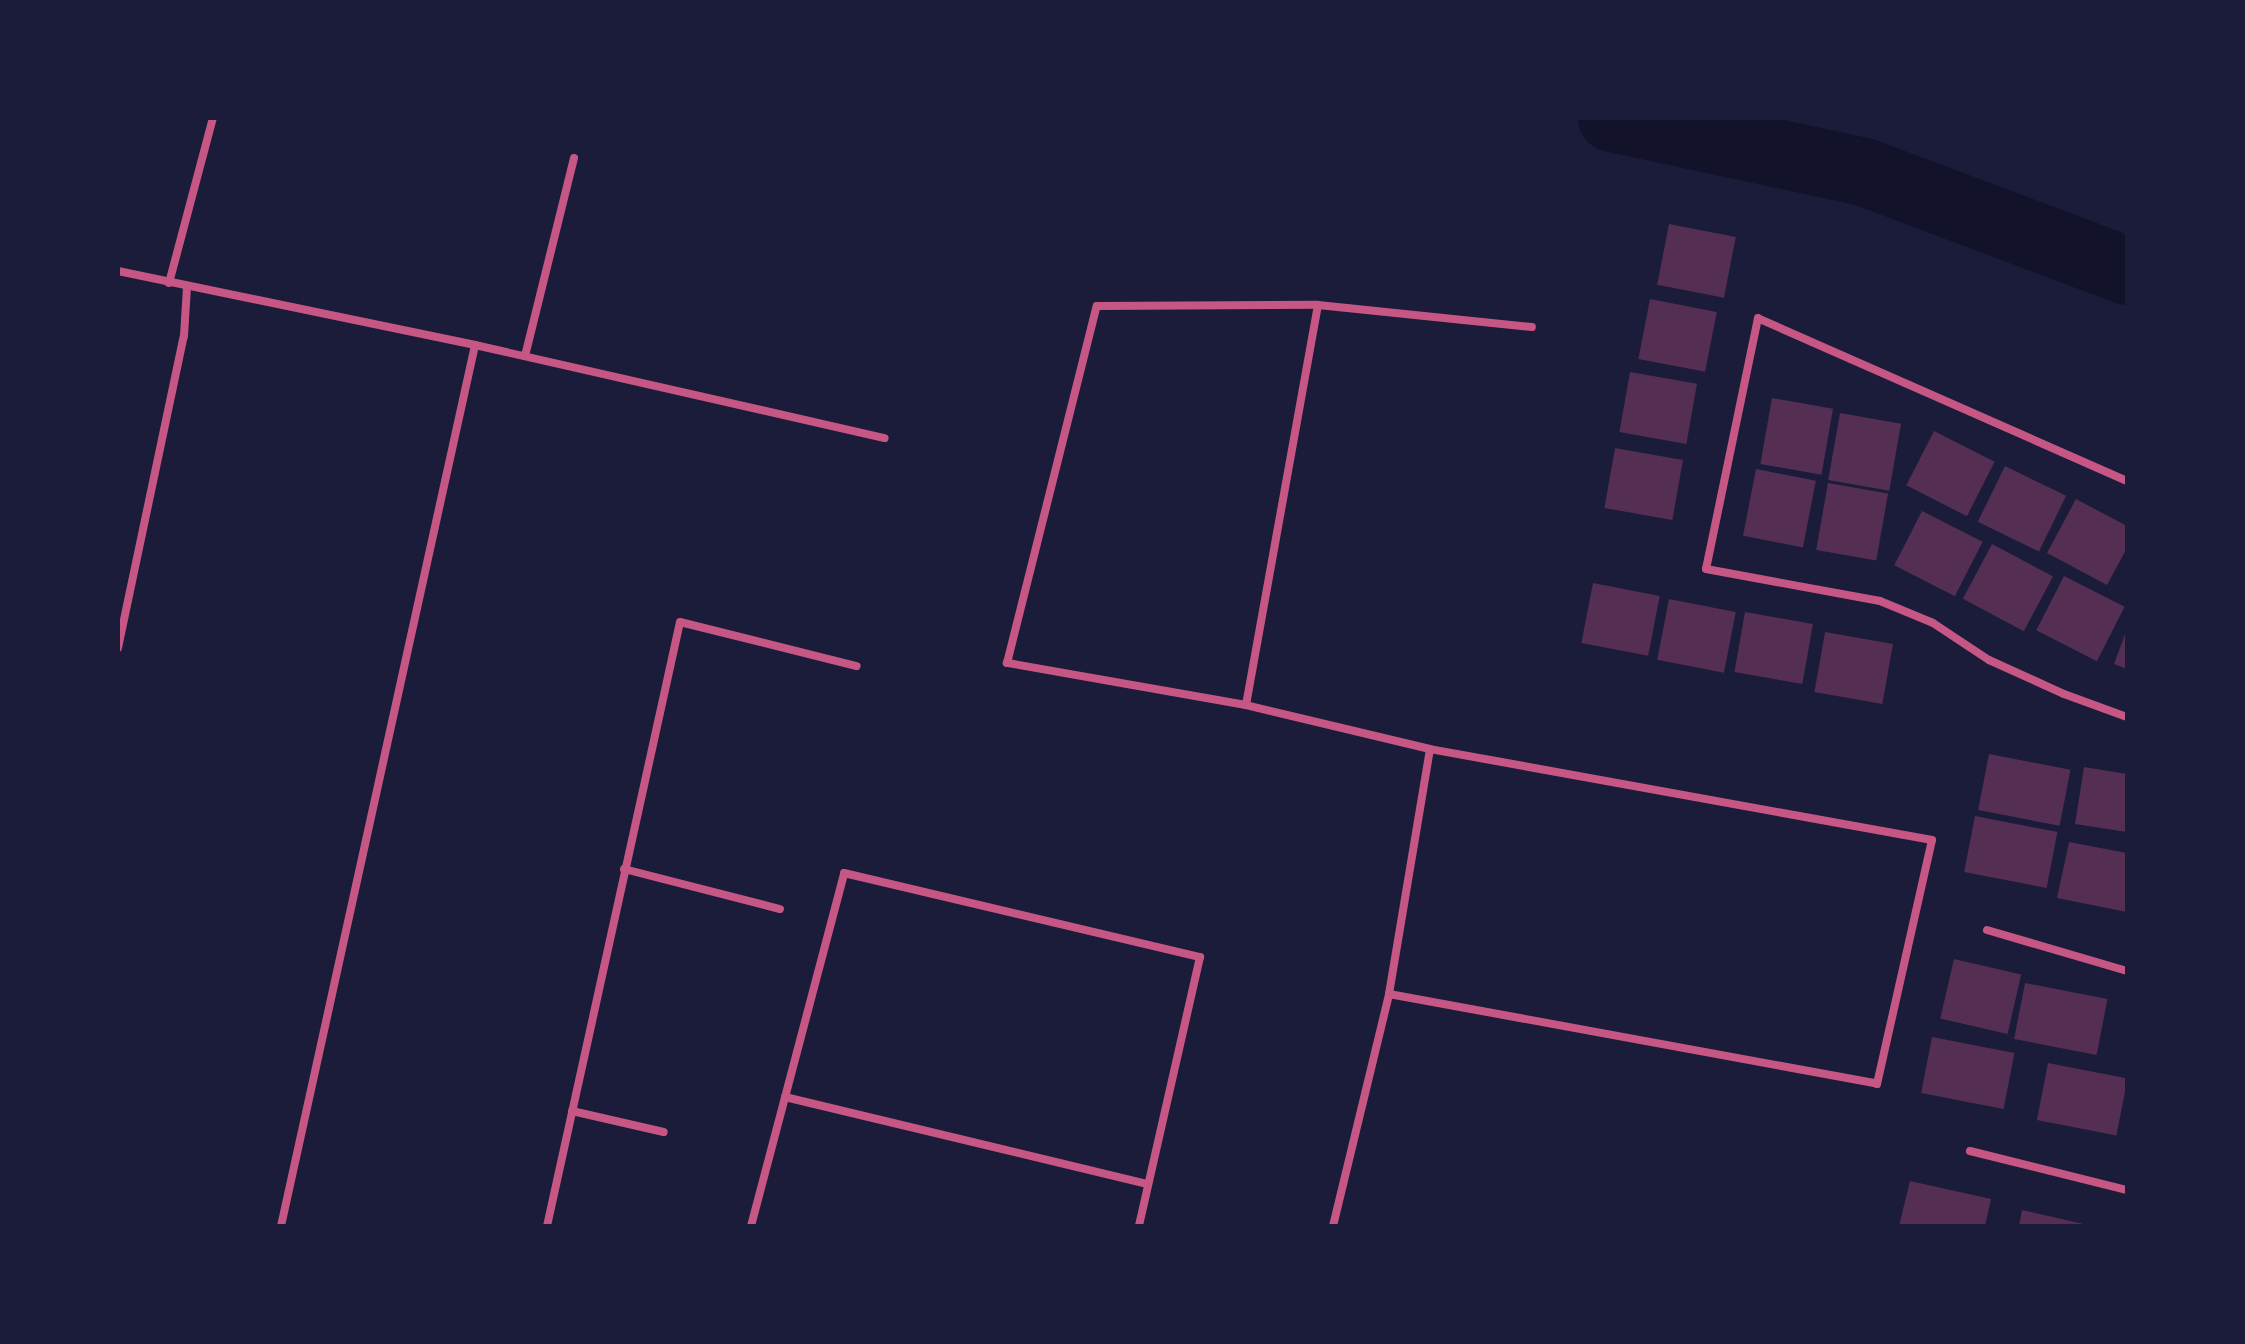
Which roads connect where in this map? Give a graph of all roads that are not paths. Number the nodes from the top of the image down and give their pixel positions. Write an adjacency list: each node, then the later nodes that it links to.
1 (213, 118): 4 (street)
2 (574, 158): 9 (street)
3 (118, 271): 4 (street)
4 (169, 283): 5 (street)
5 (187, 287): 8 (street); 12 (street)
6 (1318, 305): 7 (street); 14 (street); 14 (street)
7 (1532, 327)
8 (475, 345): 9 (street); 28 (street)
9 (525, 356): 10 (street)
10 (885, 438)
11 (2127, 481): 15 (street)
12 (118, 648)
13 (857, 666): 17 (street)
14 (1246, 705): 16 (street)
15 (2127, 717)
16 (1430, 749): 21 (street); 21 (street)
17 (624, 869): 18 (street); 23 (street)
18 (780, 909)
19 (1987, 930): 20 (street)
20 (2127, 971)
21 (1389, 994): 32 (street)
22 (785, 1097): 26 (street); 26 (street); 30 (street)
23 (572, 1111): 24 (street); 29 (street)
24 (664, 1132)
25 (1970, 1151): 27 (street)
26 (1148, 1184): 31 (street)
27 (2127, 1190)
28 (281, 1226)
29 (547, 1226)
30 (751, 1226)
31 (1139, 1226)
32 (1333, 1226)

